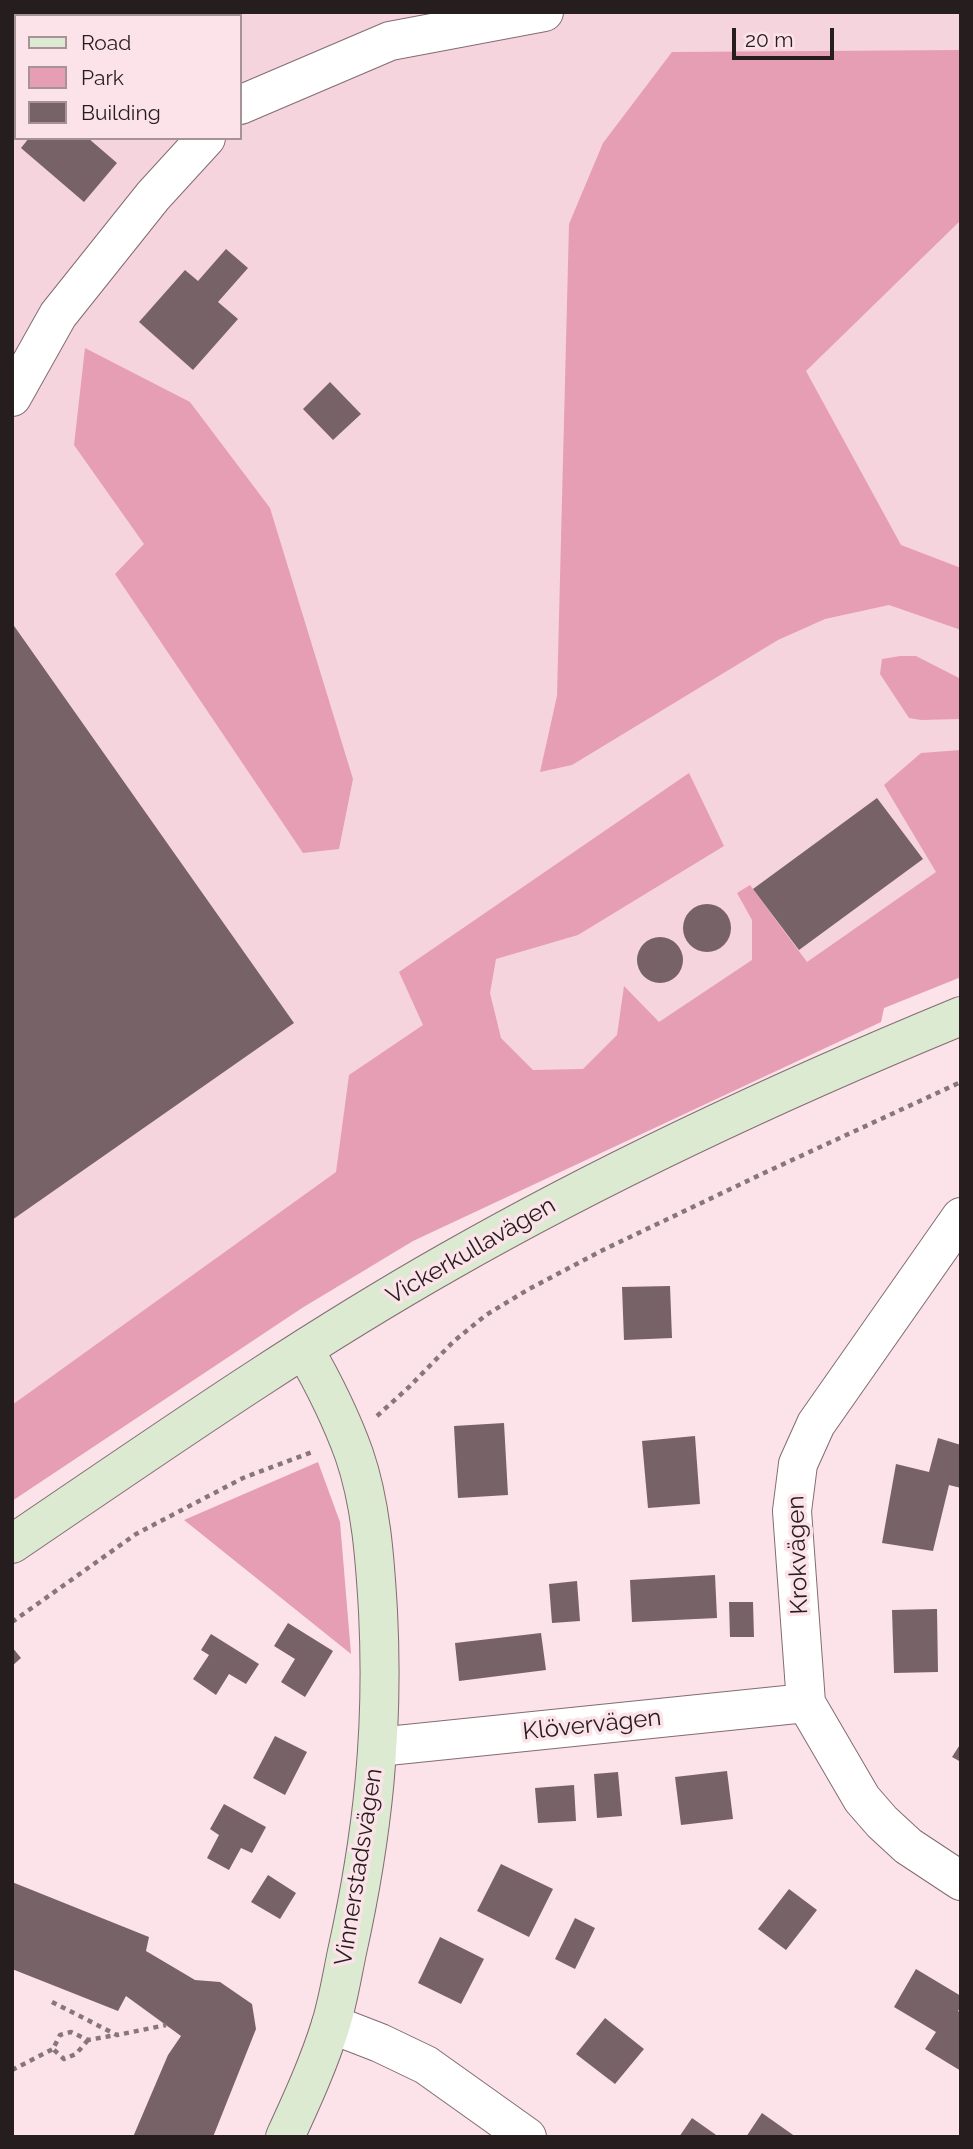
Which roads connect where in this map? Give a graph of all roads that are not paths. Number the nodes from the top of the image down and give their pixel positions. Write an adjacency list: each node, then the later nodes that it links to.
1 (544, 12): 2 (street)
2 (242, 104)
3 (204, 140): 4 (street)
4 (12, 397)
5 (961, 1016): 7 (main road, Vickerkullavägen)
6 (961, 1217): 9 (street, Krokvägen)
7 (304, 1349): 8 (main road, Vickerkullavägen); 10 (main road, Vinnerstadsvägen)
8 (12, 1544)
9 (806, 1703): 10 (street, Klövervägen); 11 (street, Krokvägen)
10 (378, 1747): 12 (main road, Vinnerstadsvägen)
11 (961, 1881)
12 (331, 2024): 13 (main road, Vinnerstadsvägen); 14 (street)
13 (285, 2137)
14 (527, 2137)

